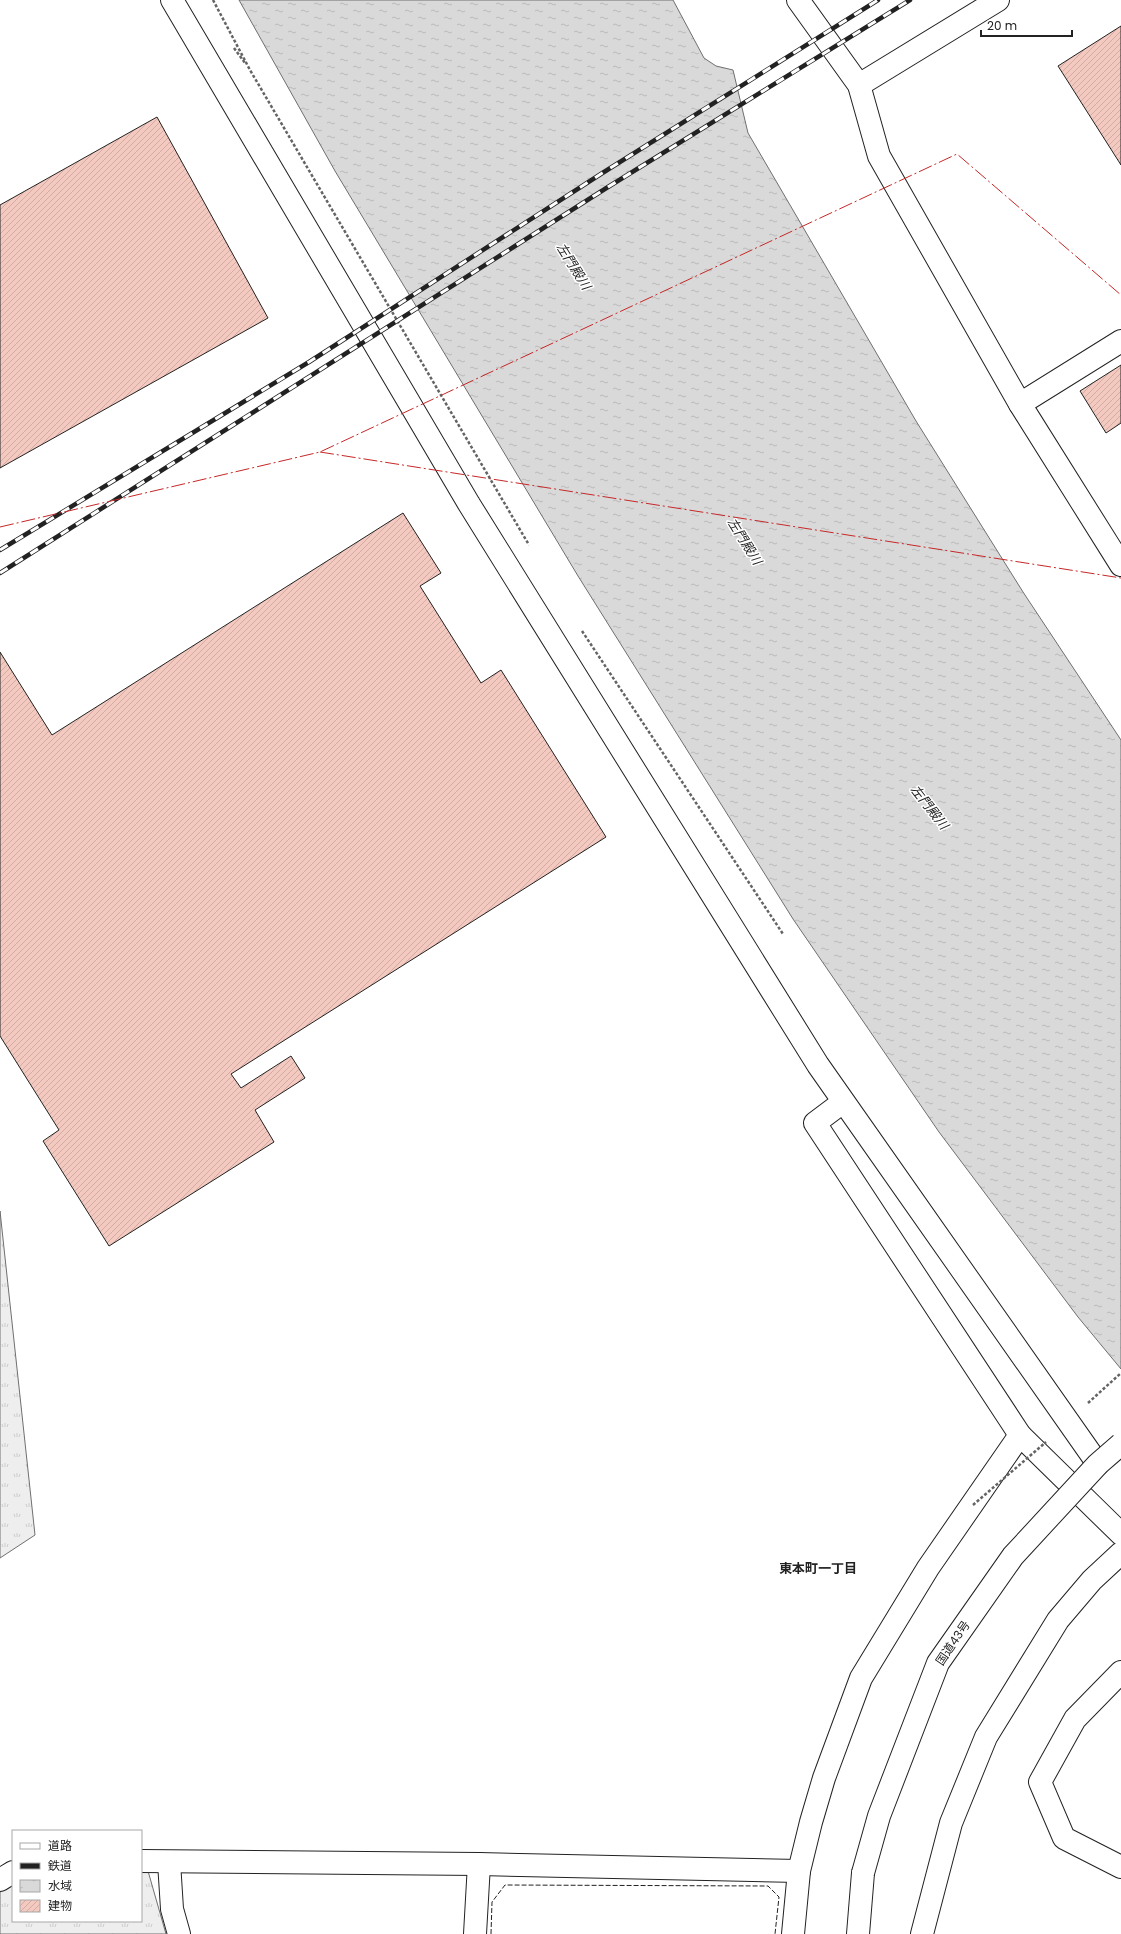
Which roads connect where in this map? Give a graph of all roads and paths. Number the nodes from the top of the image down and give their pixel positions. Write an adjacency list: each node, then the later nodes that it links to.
1 (172, 0): 12 (main road)
2 (213, 0): 8 (path)
3 (798, 0): 5 (main road)
4 (998, 0): 5 (main road)
5 (859, 85): 7 (main road)
6 (1121, 341): 7 (main road)
7 (1020, 404): 9 (main road)
8 (532, 550)
9 (1121, 565)
10 (578, 624): 11 (path)
11 (783, 934)
12 (843, 1102): 15 (main road); 18 (main road)
13 (1121, 1373): 14 (path)
14 (1086, 1405)
15 (1020, 1435): 19 (main road); 20 (main road)
16 (1046, 1442): 19 (path, bridge)
17 (1121, 1444): 18 (main road, 国道43号, bridge)
18 (1098, 1464): 33 (main road, 国道43号, bridge)
19 (972, 1505): 27 (main road)
20 (1121, 1534)
21 (1121, 1553): 34 (main road)
22 (1121, 1672): 26 (main road)
23 (142, 1861): 24 (main road)
24 (169, 1862): 25 (main road); 30 (main road)
25 (479, 1864): 27 (main road); 31 (main road)
26 (1121, 1866)
27 (799, 1871): 32 (main road)
28 (12, 1873): 29 (main road)
29 (0, 1880)
30 (179, 1934)
31 (475, 1934)
32 (793, 1934)
33 (858, 1934)
34 (922, 1934)

